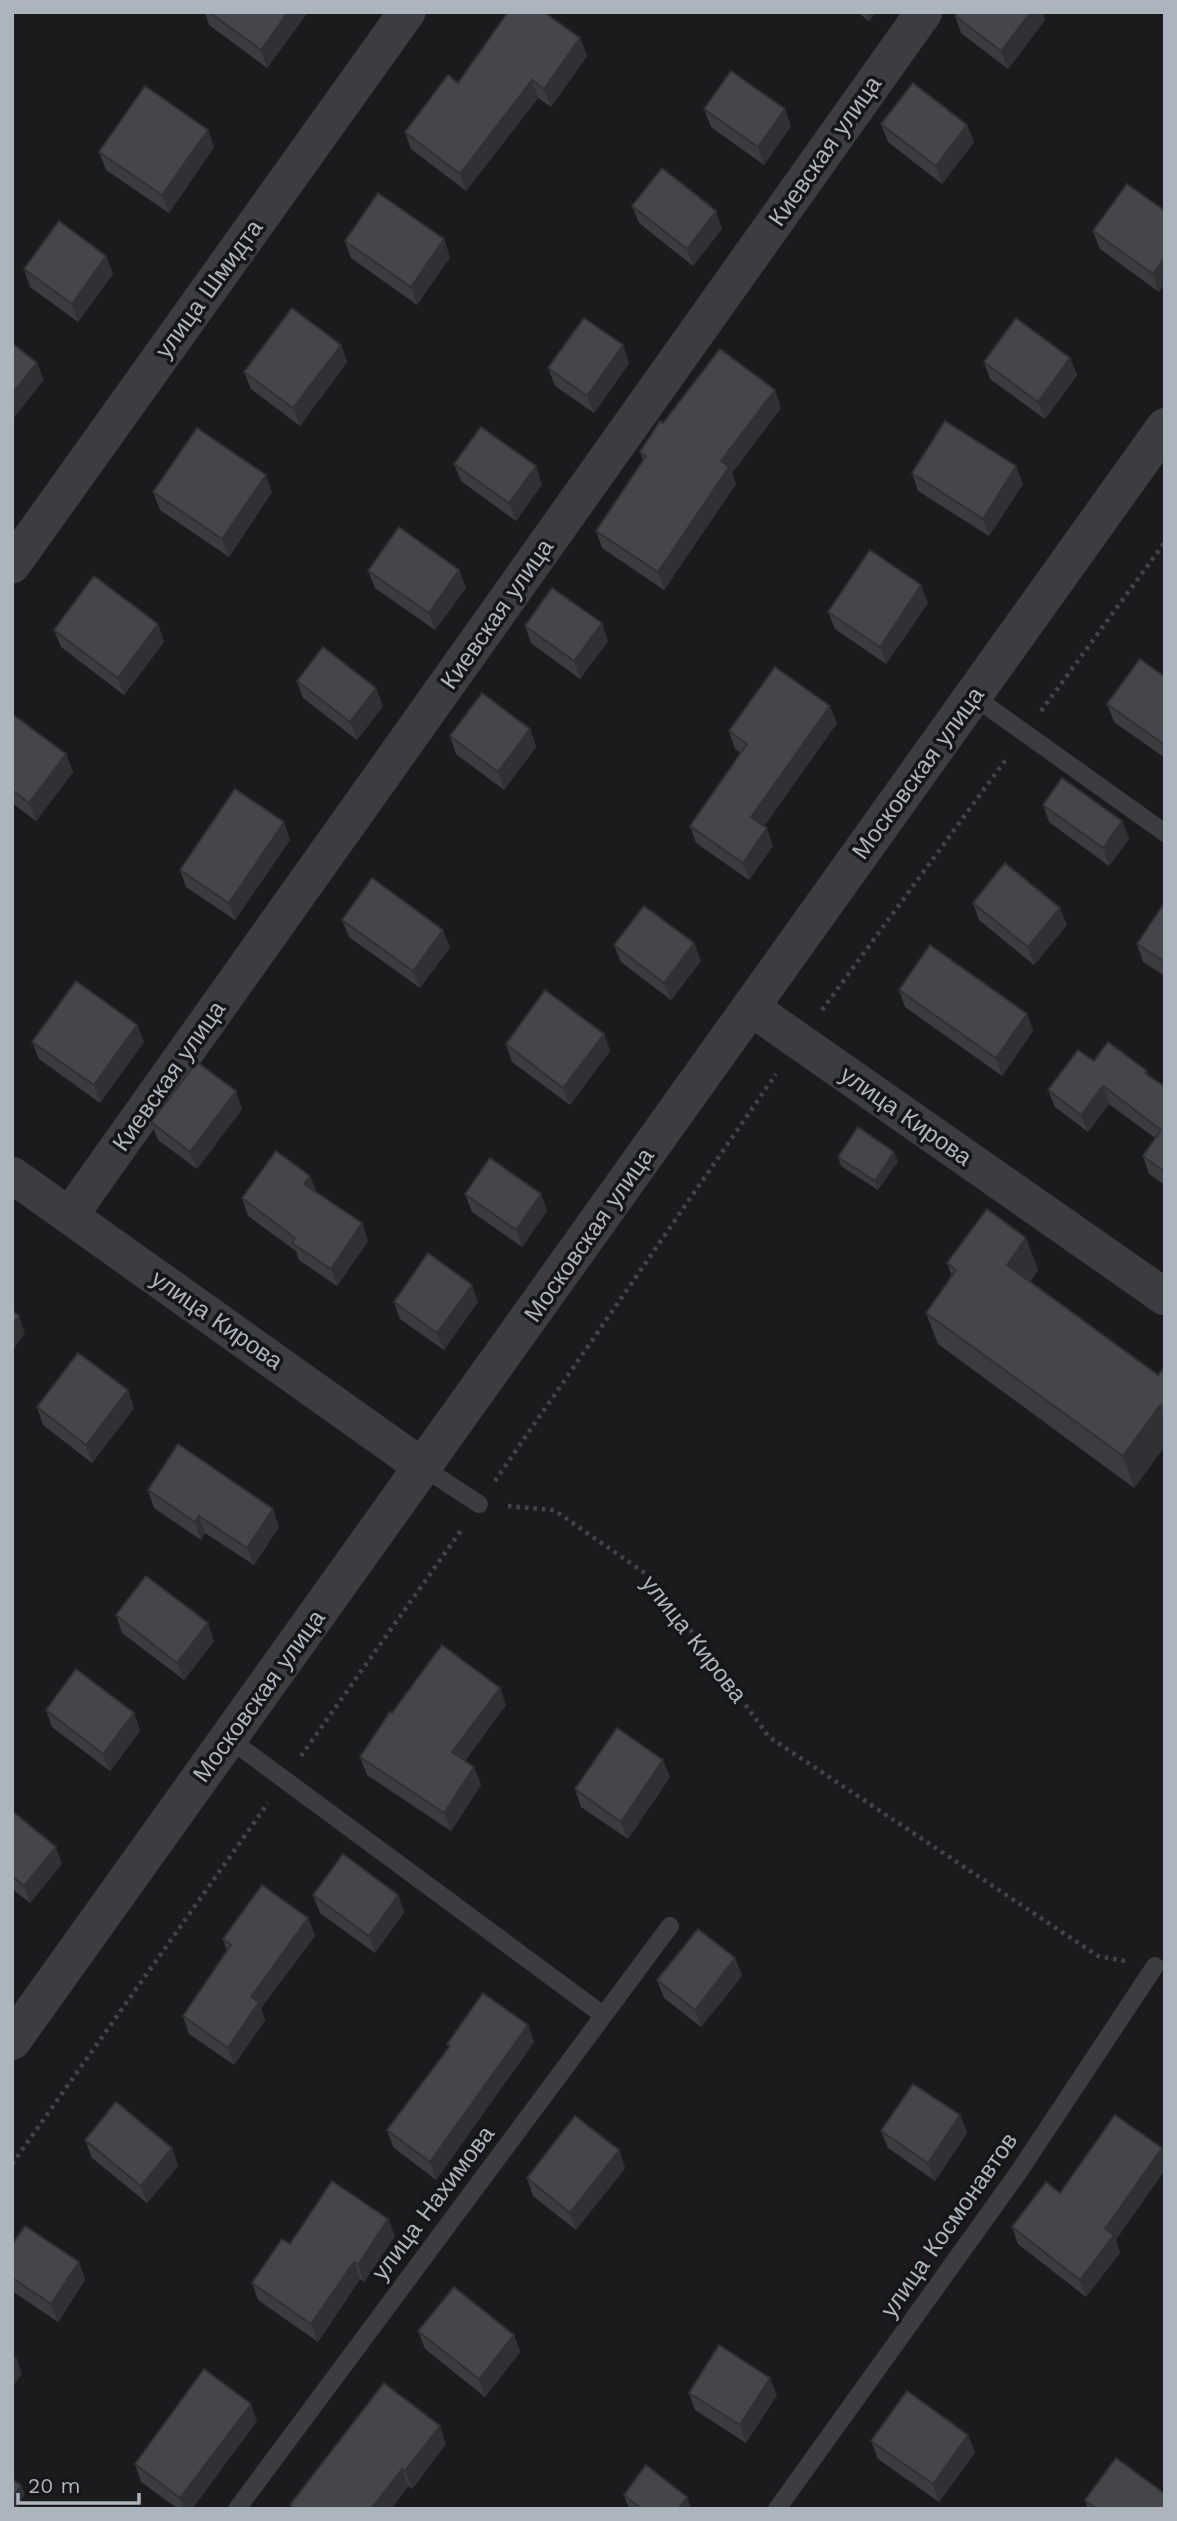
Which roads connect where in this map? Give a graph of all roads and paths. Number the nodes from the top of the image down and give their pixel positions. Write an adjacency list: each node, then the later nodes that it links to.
1 (407, 12): 5 (street, улица Шмидта)
2 (924, 12): 12 (street, Киевская улица)
3 (1159, 446): 6 (street, Московская улица)
4 (1165, 542): 7 (path)
5 (12, 565)
6 (973, 695): 7 (lane); 9 (street, Московская улица)
7 (1026, 733): 8 (lane); 10 (path)
8 (1165, 833)
9 (750, 1007): 10 (street, улица Кирова); 14 (street, Московская улица)
10 (799, 1041): 13 (street, улица Кирова); 15 (path)
11 (12, 1175): 12 (street, улица Кирова)
12 (70, 1215): 14 (street, улица Кирова)
13 (1165, 1297)
14 (424, 1468): 15 (lane, улица Кирова); 16 (street, Московская улица)
15 (479, 1504): 17 (path); 19 (path, улица Кирова)
16 (228, 1738): 17 (lane); 21 (street, Московская улица)
17 (284, 1780): 20 (lane); 22 (path)
18 (670, 1926): 20 (lane, улица Нахимова)
19 (1155, 1966): 24 (lane, улица Космонавтов)
20 (603, 2015): 23 (lane, улица Нахимова)
21 (12, 2041)
22 (12, 2164)
23 (237, 2509)
24 (777, 2509)

